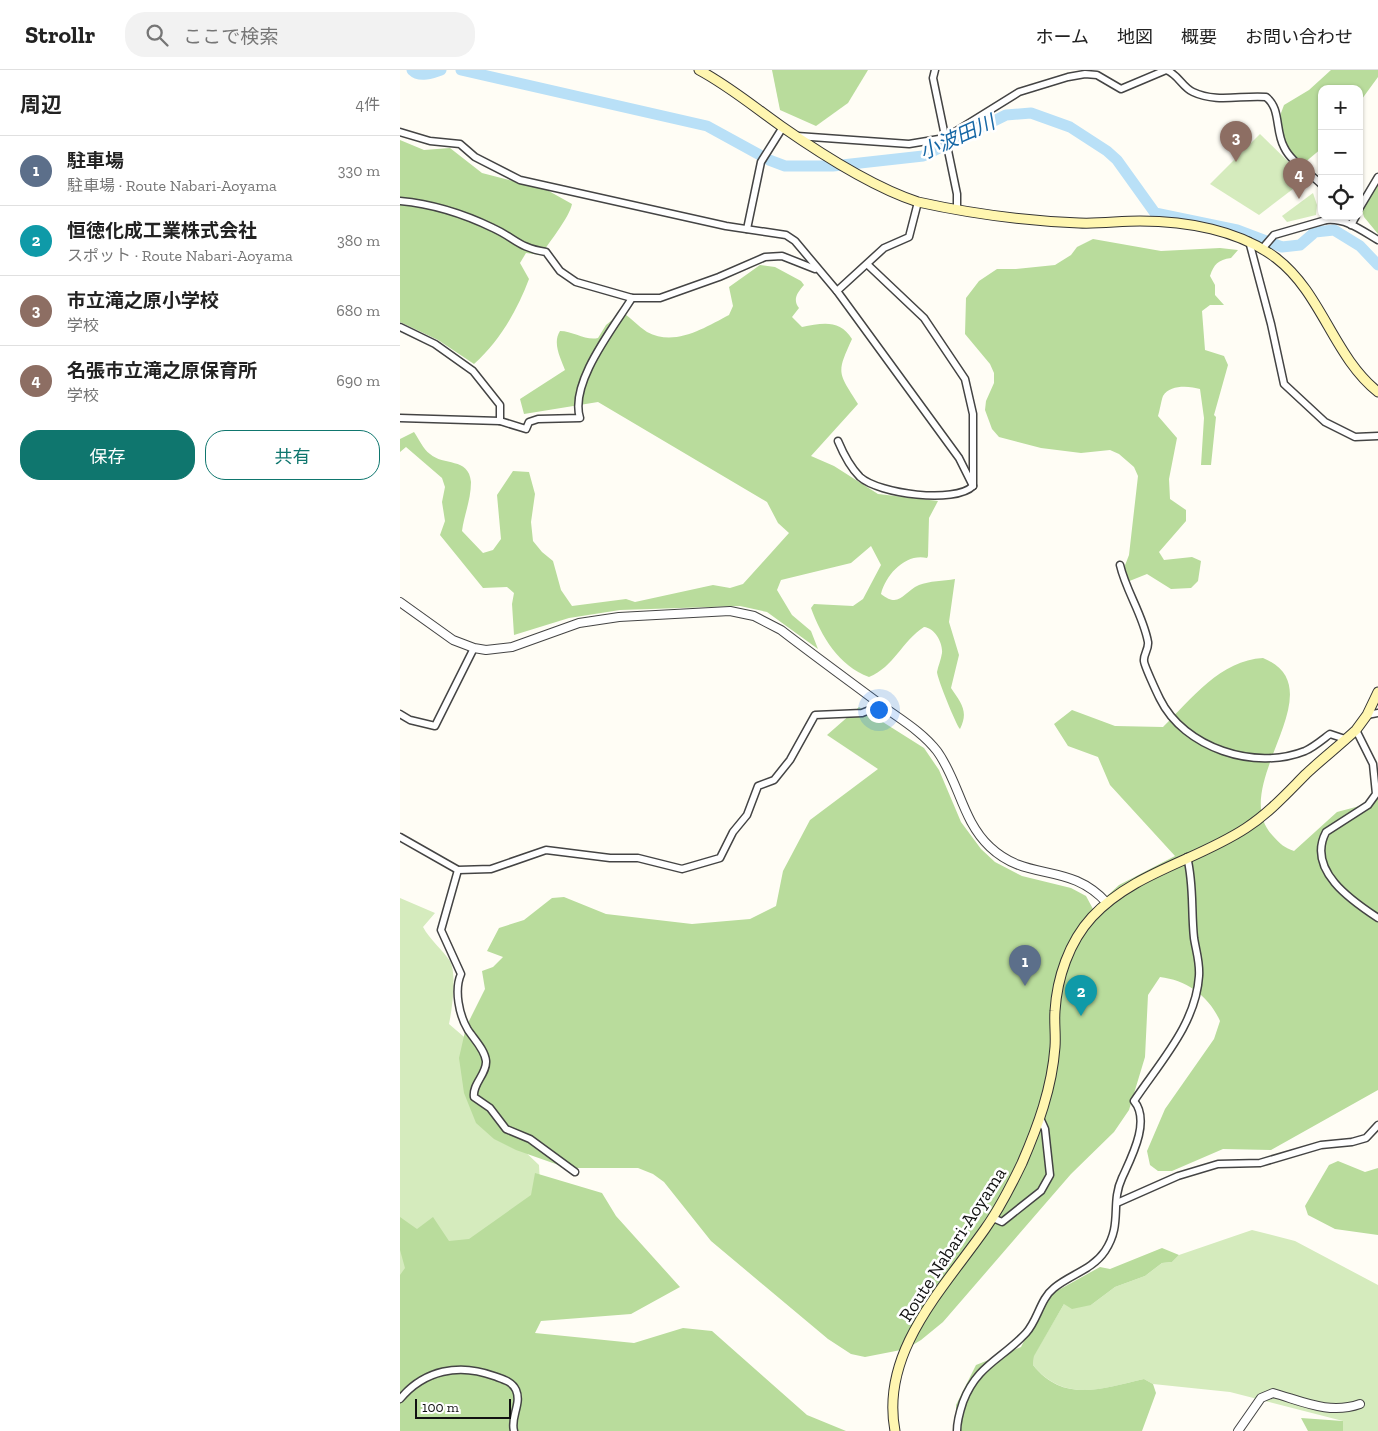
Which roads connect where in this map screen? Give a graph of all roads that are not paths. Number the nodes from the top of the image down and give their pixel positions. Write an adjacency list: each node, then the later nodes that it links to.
1 (699, 70): 3 (main road)
2 (935, 70): 6 (street)
3 (783, 127): 5 (main road); 17 (street)
4 (400, 132): 17 (street)
5 (797, 136): 6 (street); 10 (main road)
6 (945, 140): 8 (street); 12 (street)
7 (1378, 177): 11 (street)
8 (1318, 181)
9 (400, 201): 24 (street)
10 (918, 202): 12 (main road); 21 (street)
11 (1363, 202)
12 (957, 209): 19 (main road)
13 (1320, 220): 20 (street)
14 (1340, 220): 16 (street)
15 (1354, 220): 16 (street)
16 (1351, 225): 18 (street)
17 (747, 229): 22 (street)
18 (1378, 240)
19 (1249, 241): 20 (main road); 29 (street)
20 (1263, 248): 26 (main road)
21 (868, 265): 23 (street); 31 (street)
22 (817, 270): 23 (street); 24 (street)
23 (838, 291): 31 (street)
24 (632, 298): 28 (street)
25 (400, 327): 28 (street)
26 (1378, 392)
27 (400, 418): 28 (street)
28 (500, 421)
29 (1378, 436)
30 (838, 440): 31 (street)
31 (973, 486)
32 (1120, 565): 41 (street)
33 (400, 602): 34 (street)
34 (474, 648): 36 (street); 38 (street)
35 (1378, 692): 39 (main road, Route Nabari-Aoyama)
36 (882, 705): 44 (street); 45 (street)
37 (1378, 713): 39 (street)
38 (400, 714)
39 (1367, 716): 40 (main road, Route Nabari-Aoyama)
40 (1356, 730): 41 (main road, Route Nabari-Aoyama); 46 (street)
41 (1346, 739): 43 (main road, Route Nabari-Aoyama)
42 (400, 837): 44 (street)
43 (1187, 857): 45 (main road, Route Nabari-Aoyama); 50 (street)
44 (458, 870): 49 (street)
45 (1107, 903): 47 (main road, Route Nabari-Aoyama)
46 (1378, 918)
47 (1041, 1120): 51 (main road, Route Nabari-Aoyama); 51 (street)
48 (1378, 1125): 50 (street)
49 (575, 1172)
50 (1117, 1204): 56 (street)
51 (993, 1218): 55 (main road, Route Nabari-Aoyama)
52 (400, 1399): 54 (street)
53 (1360, 1404): 57 (street)
54 (514, 1431)
55 (895, 1431)
56 (957, 1431)
57 (1238, 1431)

